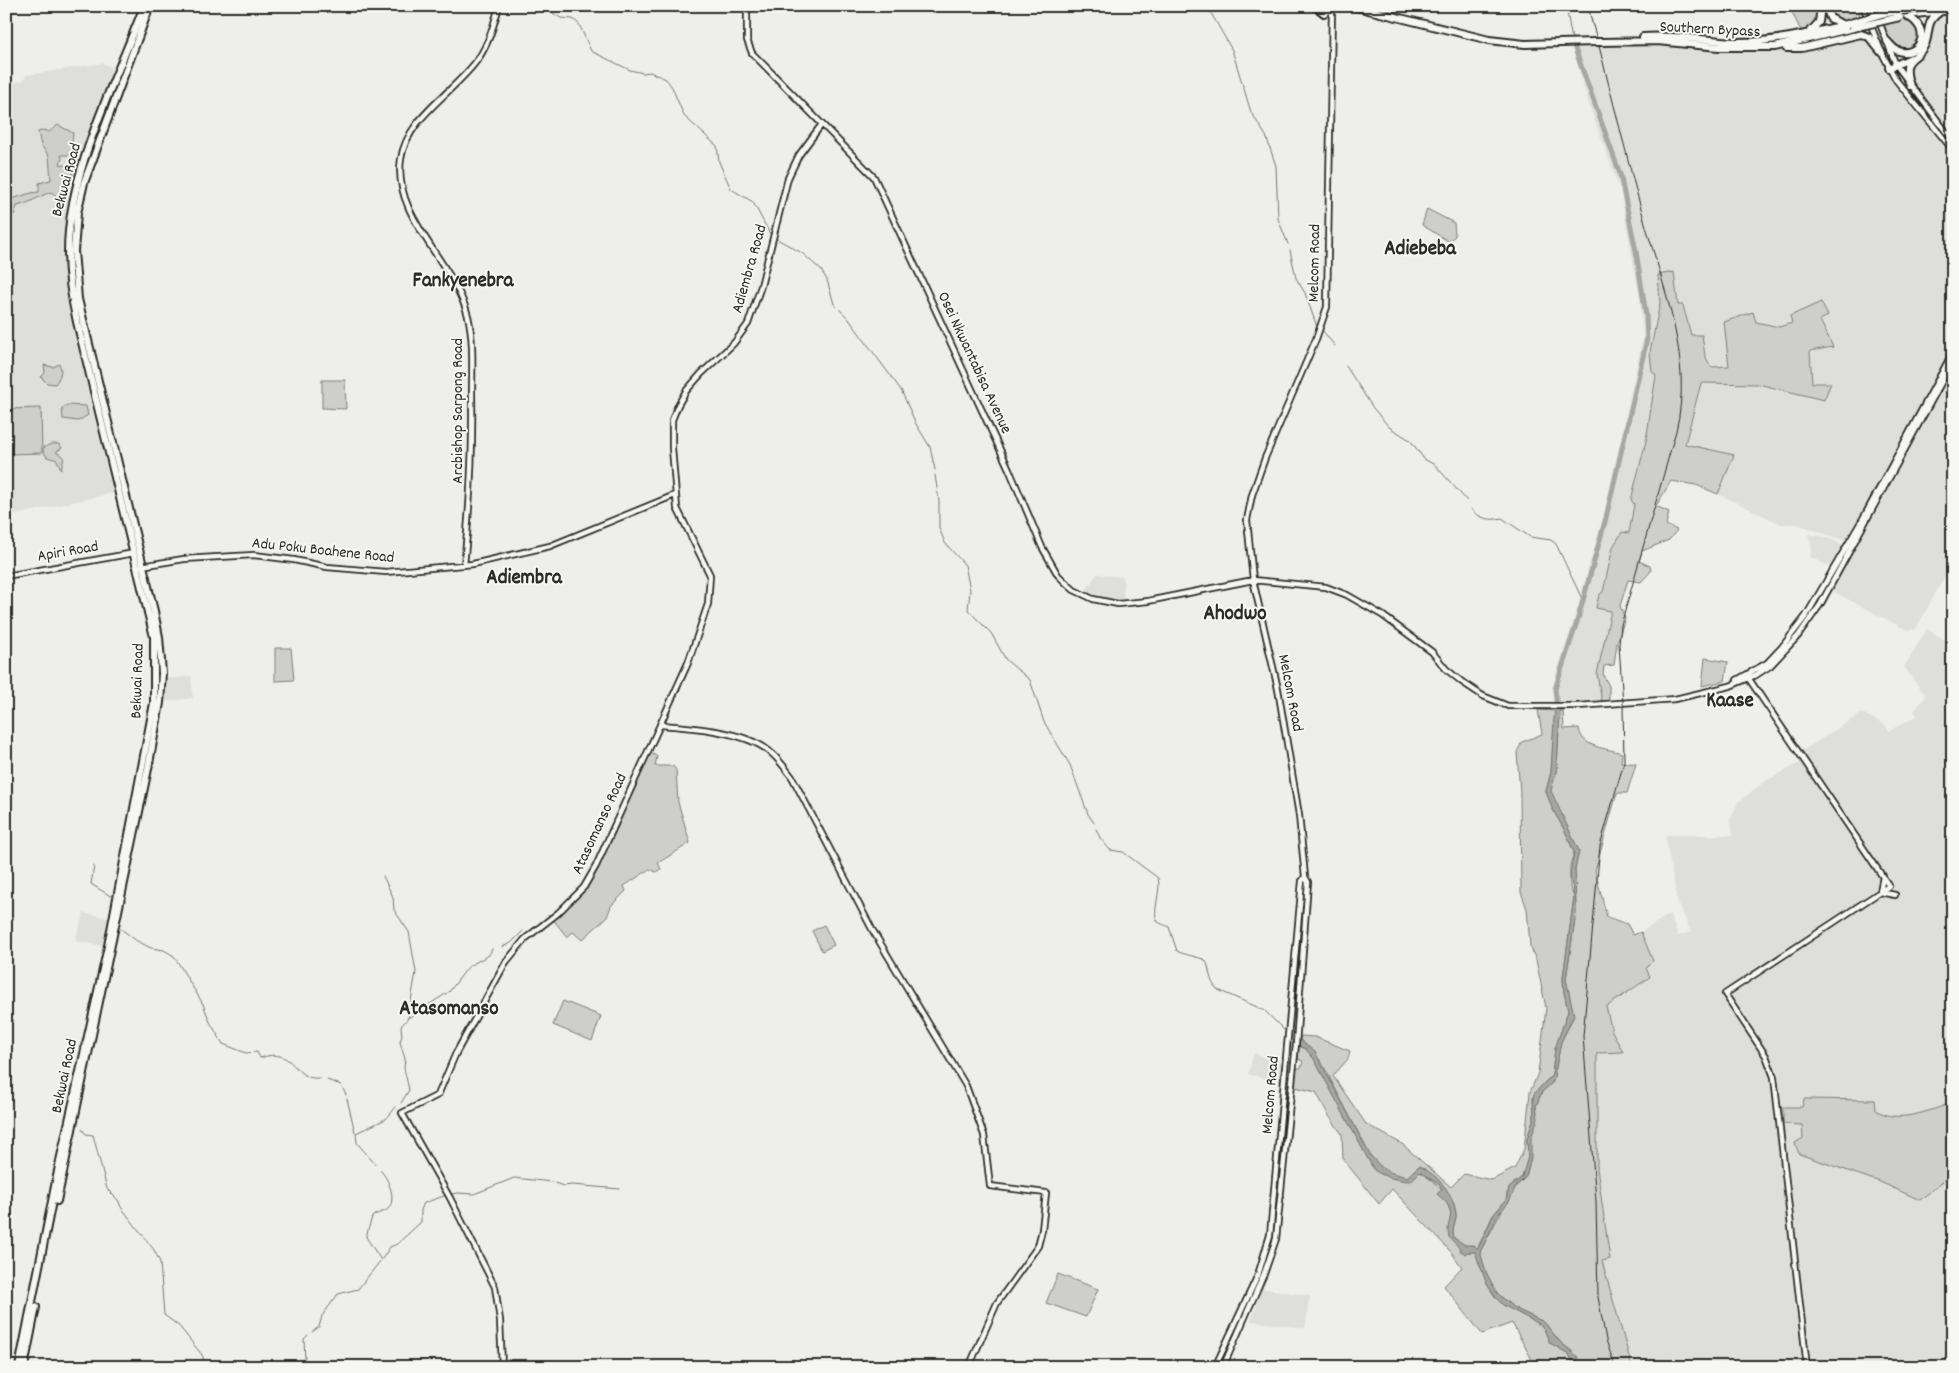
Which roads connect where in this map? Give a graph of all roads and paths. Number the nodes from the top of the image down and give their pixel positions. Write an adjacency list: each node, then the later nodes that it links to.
1 (144, 6): 29 (highway, Bekwai Road)
2 (150, 6): 29 (highway, Bekwai Road)
3 (499, 6): 39 (street, Arcbishop Sarpong Road)
4 (747, 6): 30 (street, Osei Nkwantabisa Avenue)
5 (1308, 6): 15 (highway)
6 (1352, 6): 22 (highway, Southern Bypass)
7 (1821, 6): 21 (highway)
8 (1826, 6): 20 (highway)
9 (1863, 6): 25 (street)
10 (1873, 6): 23 (street)
11 (1881, 6): 12 (highway)
12 (1904, 6)
13 (1933, 6): 20 (highway, Southern Bypass, bridge)
14 (1335, 7): 15 (highway); 19 (street, Melcom Road)
15 (1318, 9): 19 (street)
16 (1953, 10): 17 (highway, Southern Bypass)
17 (1941, 12): 18 (highway, Southern Bypass); 26 (highway)
18 (1903, 16): 20 (highway, Southern Bypass, bridge); 23 (highway)
19 (1331, 26): 42 (street, Melcom Road)
20 (1848, 26): 21 (highway, Southern Bypass); 24 (highway, Southern Bypass)
21 (1807, 35): 22 (highway, Southern Bypass)
22 (1655, 38): 24 (highway, Southern Bypass)
23 (1887, 41): 27 (street)
24 (1775, 47): 25 (highway)
25 (1882, 53): 27 (street)
26 (1911, 58): 27 (highway); 28 (highway)
27 (1893, 66): 28 (street); 32 (street)
28 (1910, 86): 31 (street)
29 (115, 90): 35 (highway, Bekwai Road); 36 (highway, Bekwai Road)
30 (822, 124): 37 (street, Adiembra Road); 42 (street, Osei Nkwantabisa Avenue)
31 (1953, 141)
32 (1953, 150)
33 (1953, 352): 44 (street)
34 (1953, 361): 43 (street)
35 (126, 492): 36 (highway); 40 (highway, Bekwai Road)
36 (118, 494): 38 (highway, Bekwai Road)
37 (675, 495): 39 (street, Adu Poku Boahene Road); 48 (street, Atasomanso Road)
38 (134, 554): 40 (highway, Bekwai Road); 41 (street, Apiri Road)
39 (464, 565): 40 (street, Adu Poku Boahene Road)
40 (140, 566): 50 (highway, Bekwai Road)
41 (6, 576)
42 (1254, 580): 46 (street, Osei Nkwantabisa Avenue); 49 (street, Melcom Road)
43 (1758, 673): 44 (street); 47 (street)
44 (1748, 677): 45 (street); 46 (street); 47 (street)
45 (1738, 683): 46 (street); 47 (street)
46 (1727, 686)
47 (1754, 687): 51 (street)
48 (660, 725): 59 (street, Atasomanso Road); 66 (street)
49 (1306, 877): 53 (street, Melcom Road); 54 (street, Melcom Road)
50 (121, 891): 60 (highway, Bekwai Road); 61 (highway, Bekwai Road)
51 (1880, 892): 52 (street); 69 (street)
52 (1895, 895)
53 (1296, 956): 54 (street); 55 (street, Melcom Road)
54 (1303, 959): 56 (street, Melcom Road)
55 (1276, 1171): 56 (street); 57 (street, Melcom Road)
56 (1283, 1172): 58 (street, Melcom Road)
57 (1224, 1349): 58 (street); 67 (street, Melcom Road)
58 (1230, 1352): 68 (street, Melcom Road)
59 (500, 1359): 62 (street); 63 (street)
60 (20, 1367)
61 (24, 1367)
62 (497, 1367)
63 (502, 1367)
64 (652, 1367): 65 (street)
65 (709, 1367)
66 (969, 1367)
67 (1215, 1367)
68 (1223, 1367)
69 (1807, 1367)

